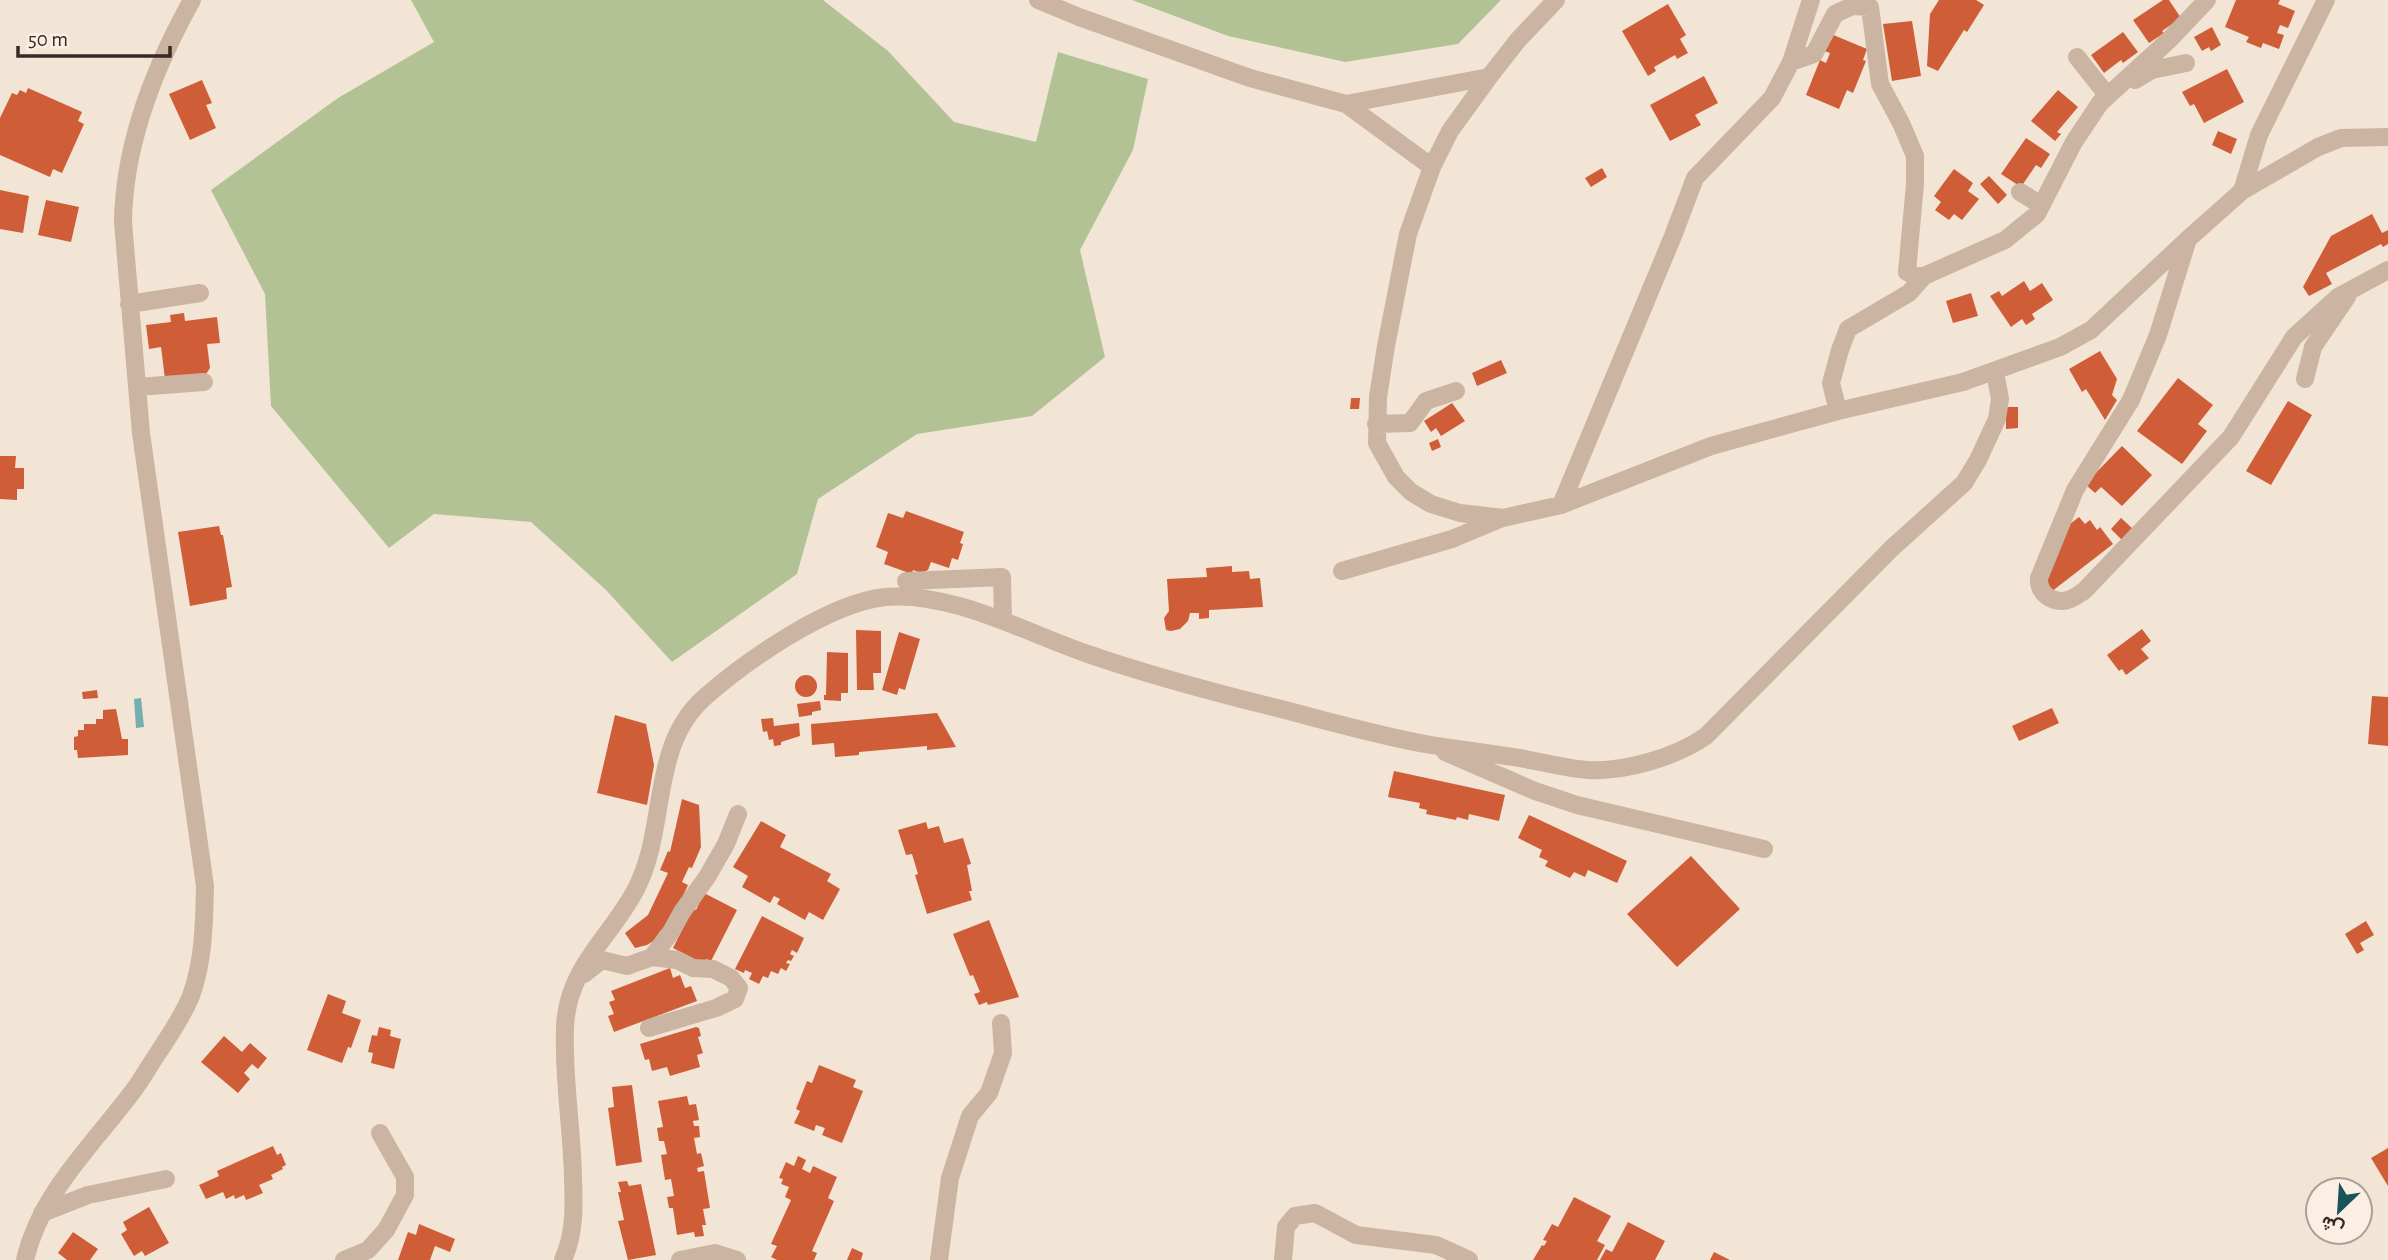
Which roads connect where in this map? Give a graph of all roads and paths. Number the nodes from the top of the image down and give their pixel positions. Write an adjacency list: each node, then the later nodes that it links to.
1 (192, 0): 24 (street)
2 (1038, 0): 13 (street)
3 (1556, 0): 11 (street)
4 (1811, 0): 9 (street)
5 (2207, 0): 12 (street)
6 (2326, 0): 16 (street)
7 (1854, 3): 9 (street); 21 (street)
8 (2077, 57): 12 (street)
9 (1791, 62): 32 (street)
10 (2186, 63): 12 (street)
11 (1489, 77): 13 (street); 15 (street)
12 (2104, 99): 18 (street)
13 (1346, 104): 15 (street)
14 (2388, 137): 16 (street)
15 (1432, 167): 31 (street)
16 (2242, 191): 19 (street)
17 (2020, 192): 18 (street)
18 (2041, 205): 21 (street)
19 (2188, 239): 22 (street); 25 (street)
20 (2388, 270): 22 (street)
21 (1924, 276): 30 (street)
22 (2353, 289): 26 (street)
23 (200, 293): 24 (street)
24 (129, 304): 28 (street)
25 (1995, 372): 30 (street); 37 (street)
26 (2305, 379)
27 (204, 382): 28 (street)
28 (137, 387): 46 (street)
29 (1456, 391): 31 (street)
30 (1838, 411): 32 (street)
31 (1376, 424): 33 (street)
32 (1561, 505): 33 (street)
33 (1503, 518): 34 (street)
34 (1342, 570)
35 (906, 581): 36 (street)
36 (1003, 621): 37 (street); 41 (street)
37 (1429, 745): 39 (street)
38 (738, 814): 40 (street)
39 (1764, 849)
40 (652, 957): 41 (street); 43 (street)
41 (576, 981): 49 (street)
42 (1001, 1023): 52 (street)
43 (649, 1028)
44 (380, 1133): 48 (street)
45 (166, 1179): 46 (street)
46 (42, 1213): 47 (street)
47 (25, 1260)
48 (344, 1260)
49 (563, 1260)
50 (680, 1260): 51 (street)
51 (737, 1260)
52 (939, 1260)
53 (1283, 1260): 54 (street)
54 (1469, 1260)

